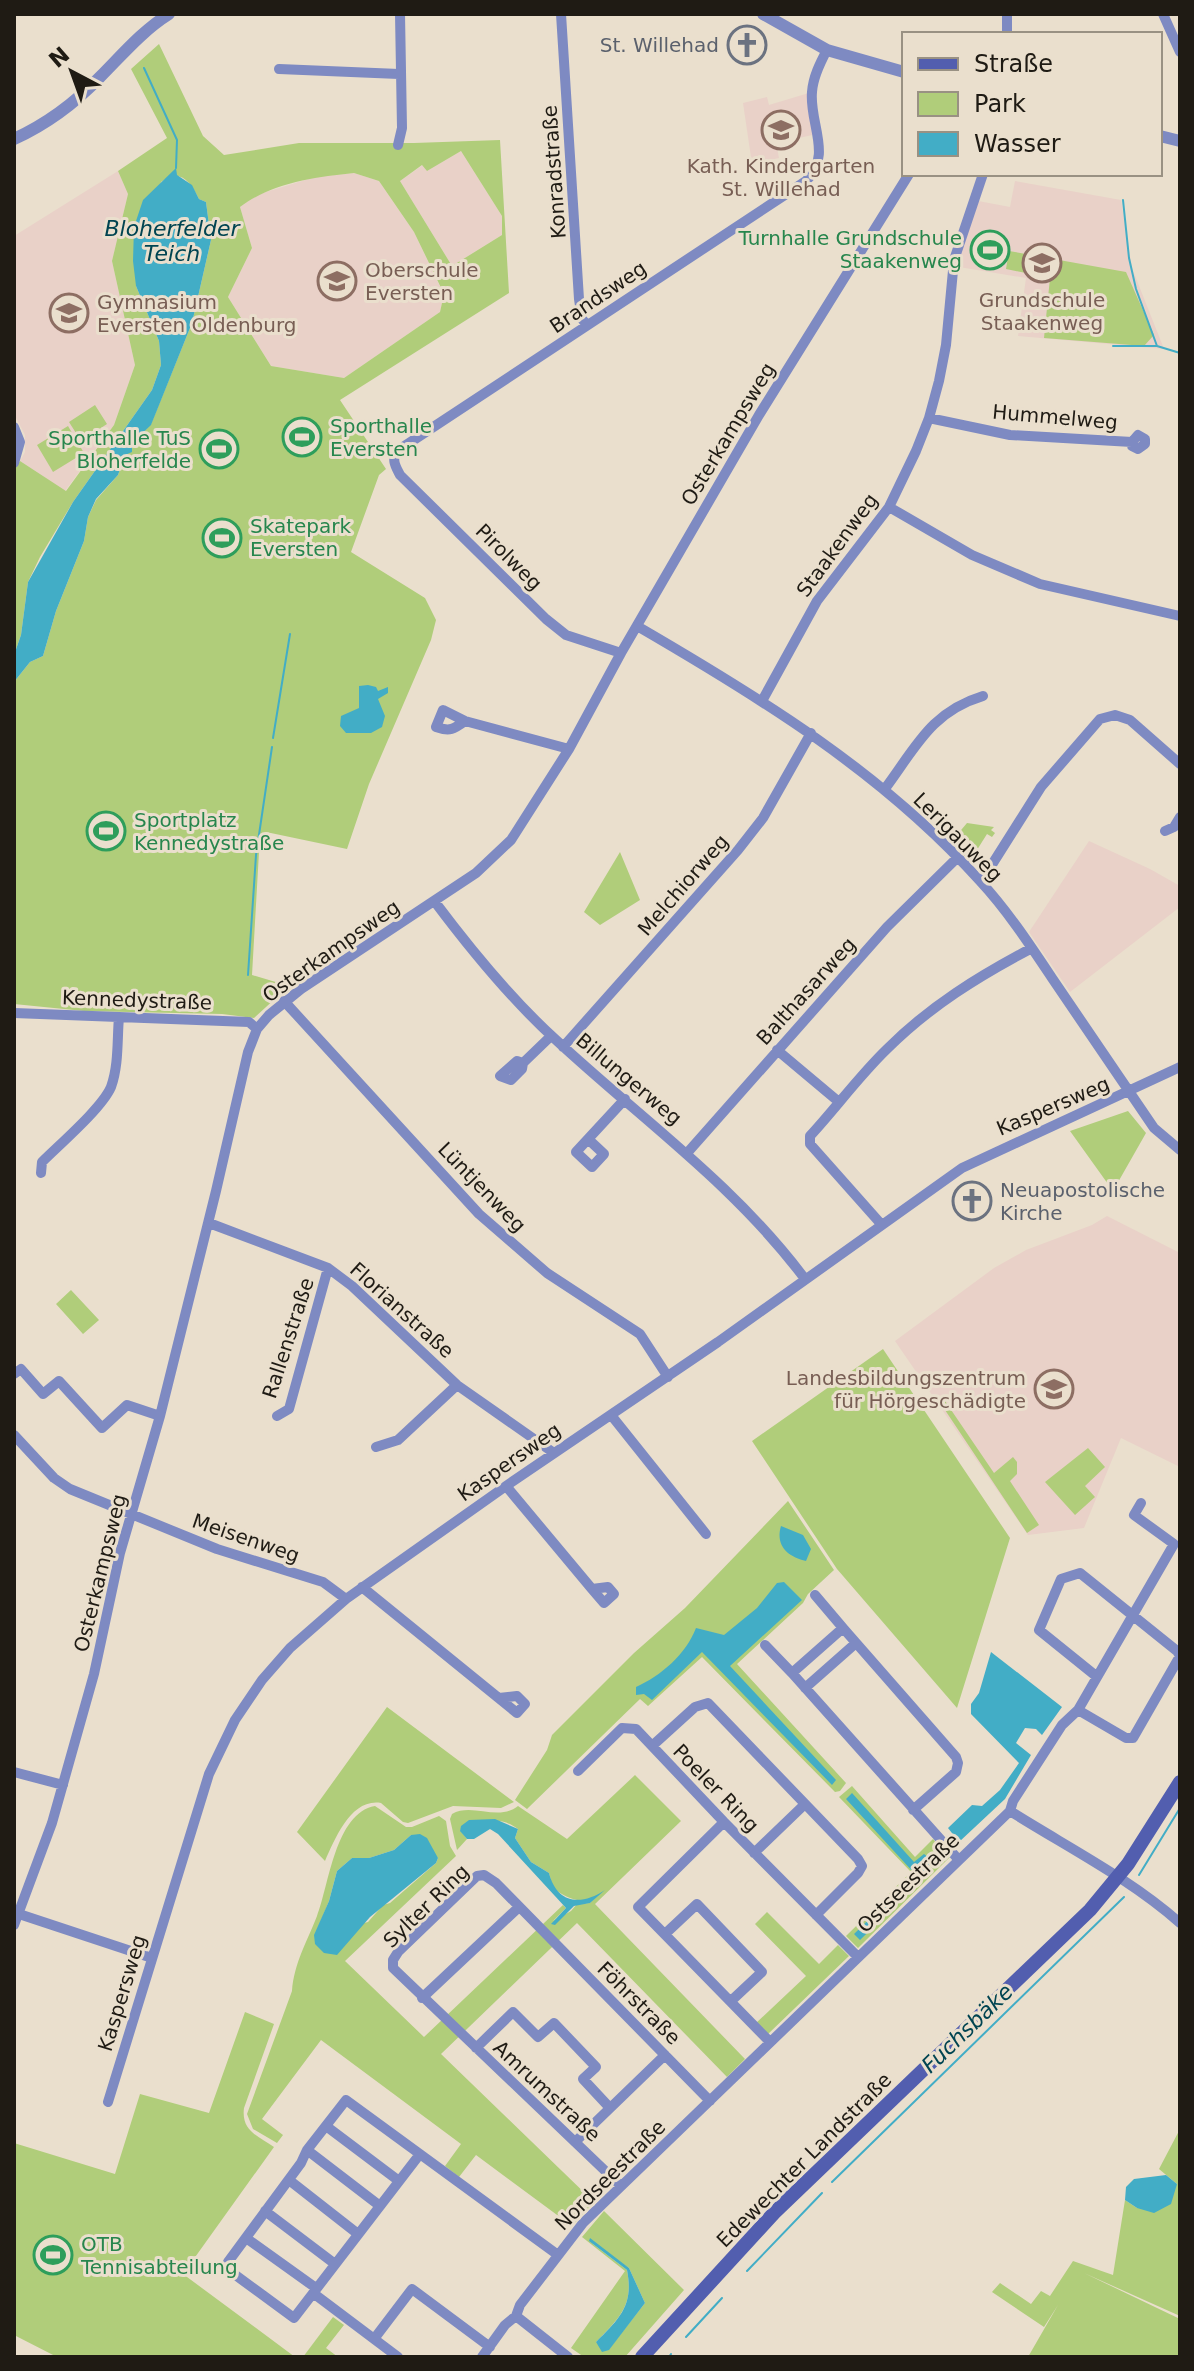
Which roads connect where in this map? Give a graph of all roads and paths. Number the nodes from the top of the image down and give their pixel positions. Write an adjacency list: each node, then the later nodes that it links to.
1 (400, 14): 10 (street)
2 (561, 14): 15 (street, Konradstraße)
3 (763, 14): 6 (street)
4 (1163, 14): 7 (street)
5 (165, 15): 11 (street)
6 (827, 50): 9 (street); 15 (street, Brandsweg)
7 (1180, 52)
8 (279, 69): 10 (street)
9 (902, 71)
10 (399, 74): 12 (street)
11 (14, 139)
12 (398, 145)
13 (908, 176): 23 (street, Osterkampsweg)
14 (982, 176): 16 (street, Staakenweg)
15 (587, 325): 19 (street, Brandsweg)
16 (929, 418): 18 (street, Hummelweg); 21 (street, Staakenweg)
17 (14, 427): 20 (street)
18 (1132, 442)
19 (393, 459): 24 (street, Pirolweg)
20 (14, 463)
21 (889, 507): 22 (street); 26 (street, Staakenweg)
22 (1180, 616)
23 (637, 626): 24 (street, Osterkampsweg); 26 (street, Lerigauweg)
24 (621, 653): 29 (street, Osterkampsweg)
25 (983, 696): 31 (street)
26 (762, 701): 28 (street, Lerigauweg)
27 (465, 721): 29 (street)
28 (811, 733): 31 (street, Lerigauweg); 43 (street, Melchiorweg)
29 (569, 749): 36 (street, Osterkampsweg)
30 (1180, 764): 35 (street)
31 (884, 790): 34 (street, Lerigauweg)
32 (1180, 817): 33 (street)
33 (1165, 831)
34 (957, 858): 35 (street, Lerigauweg); 44 (street, Balthasarweg)
35 (981, 882): 37 (street, Lerigauweg)
36 (435, 902): 38 (street, Osterkampsweg); 42 (street, Billungerweg)
37 (1032, 948): 47 (street, Lerigauweg); 49 (street)
38 (284, 1001): 41 (street, Osterkampsweg); 59 (street, Lüntjenweg)
39 (14, 1013): 40 (street, Kennedystraße)
40 (119, 1017): 41 (street, Kennedystraße); 53 (street)
41 (257, 1029): 54 (street, Osterkampsweg)
42 (551, 1036): 43 (street, Billungerweg); 45 (street)
43 (563, 1047): 48 (street, Billungerweg)
44 (777, 1050): 49 (street); 52 (street, Balthasarweg)
45 (523, 1063)
46 (1180, 1067): 47 (street, Kaspersweg)
47 (1129, 1093): 51 (street, Lerigauweg); 55 (street, Kaspersweg)
48 (625, 1099): 50 (street); 52 (street, Billungerweg)
49 (839, 1102): 55 (street)
50 (588, 1139)
51 (1180, 1150)
52 (688, 1152): 57 (street, Billungerweg)
53 (41, 1173)
54 (209, 1223): 56 (street, Florianstraße); 62 (street, Osterkampsweg)
55 (881, 1224): 57 (street, Kaspersweg)
56 (328, 1268): 60 (street, Florianstraße); 63 (street, Rallenstraße)
57 (805, 1279): 59 (street, Kaspersweg)
58 (14, 1374): 62 (street)
59 (668, 1377): 61 (street, Kaspersweg)
60 (457, 1385): 65 (street); 66 (street, Florianstraße)
61 (611, 1415): 66 (street, Kaspersweg); 70 (street)
62 (160, 1416): 69 (street, Osterkampsweg)
63 (277, 1416)
64 (14, 1435): 69 (street, Meisenweg)
65 (376, 1447)
66 (554, 1453): 67 (street, Kaspersweg)
67 (506, 1486): 71 (street, Kaspersweg); 72 (street)
68 (1141, 1503): 75 (street, Ostseestraße)
69 (133, 1515): 74 (street, Meisenweg); 88 (street, Osterkampsweg)
70 (706, 1534)
71 (362, 1587): 74 (street, Kaspersweg); 82 (street)
72 (592, 1589)
73 (815, 1595): 76 (street)
74 (346, 1599): 104 (street, Kaspersweg)
75 (1132, 1613): 80 (street, Ostseestraße); 80 (street); 83 (street)
76 (843, 1628): 77 (street); 79 (street)
77 (856, 1643): 81 (street); 90 (street)
78 (765, 1645): 79 (street)
79 (792, 1673): 81 (street)
80 (1096, 1676): 83 (street, Ostseestraße)
81 (805, 1688): 90 (street)
82 (499, 1698)
83 (1078, 1710): 91 (street, Ostseestraße)
84 (652, 1746): 85 (street, Poeler Ring); 89 (street, Poeler Ring); 92 (street, Poeler Ring)
85 (578, 1771)
86 (14, 1772): 88 (street)
87 (1180, 1782): 95 (main road, Edewechter Landstraße)
88 (63, 1785): 97 (street, Osterkampsweg)
89 (805, 1804): 93 (street, Poeler Ring); 98 (street, Poeler Ring)
90 (913, 1810): 94 (street)
91 (1010, 1811): 94 (street, Ostseestraße); 95 (street)
92 (724, 1822): 93 (street, Poeler Ring); 102 (street)
93 (754, 1853): 98 (street, Poeler Ring)
94 (958, 1859): 103 (street, Ostseestraße)
95 (1118, 1877): 99 (street); 132 (main road, Edewechter Landstraße)
96 (519, 1907): 101 (street, Sylter Ring); 105 (street); 105 (street, Sylter Ring)
97 (19, 1914): 100 (street, Osterkampsweg); 104 (street)
98 (816, 1915): 103 (street, Poeler Ring)
99 (1180, 1923)
100 (14, 1925)
101 (542, 1931): 110 (street, Föhrstraße)
102 (665, 1934): 106 (street); 106 (street)
103 (858, 1957): 108 (street, Ostseestraße)
104 (152, 1958): 113 (street, Kaspersweg)
105 (422, 1998): 107 (street, Sylter Ring)
106 (731, 2001): 108 (street)
107 (448, 2022): 109 (street, Amrumstraße)
108 (770, 2042): 111 (street, Ostseestraße)
109 (476, 2048): 114 (street); 116 (street, Amrumstraße)
110 (665, 2055): 112 (street, Föhrstraße); 114 (street)
111 (741, 2069): 112 (street, Nordseestraße)
112 (710, 2101): 121 (street, Nordseestraße)
113 (108, 2102)
114 (610, 2108): 116 (street)
115 (326, 2126): 117 (street); 118 (street); 120 (street)
116 (575, 2142): 121 (street, Amrumstraße)
117 (307, 2150): 119 (street); 122 (street)
118 (420, 2154): 120 (street); 126 (street)
119 (289, 2180): 123 (street); 124 (street)
120 (399, 2181): 122 (street)
121 (621, 2186): 126 (street, Nordseestraße)
122 (380, 2206): 124 (street)
123 (265, 2211): 125 (street); 127 (street)
124 (358, 2234): 127 (street)
125 (246, 2238): 128 (street); 128 (street)
126 (558, 2255): 129 (street, Nordseestraße)
127 (335, 2264): 128 (street)
128 (315, 2291): 130 (street)
129 (516, 2316): 131 (street, Nordseestraße); 135 (street)
130 (374, 2339): 131 (street); 133 (street)
131 (490, 2347): 134 (street, Nordseestraße)
132 (644, 2355)
133 (398, 2357)
134 (482, 2357)
135 (568, 2357)

